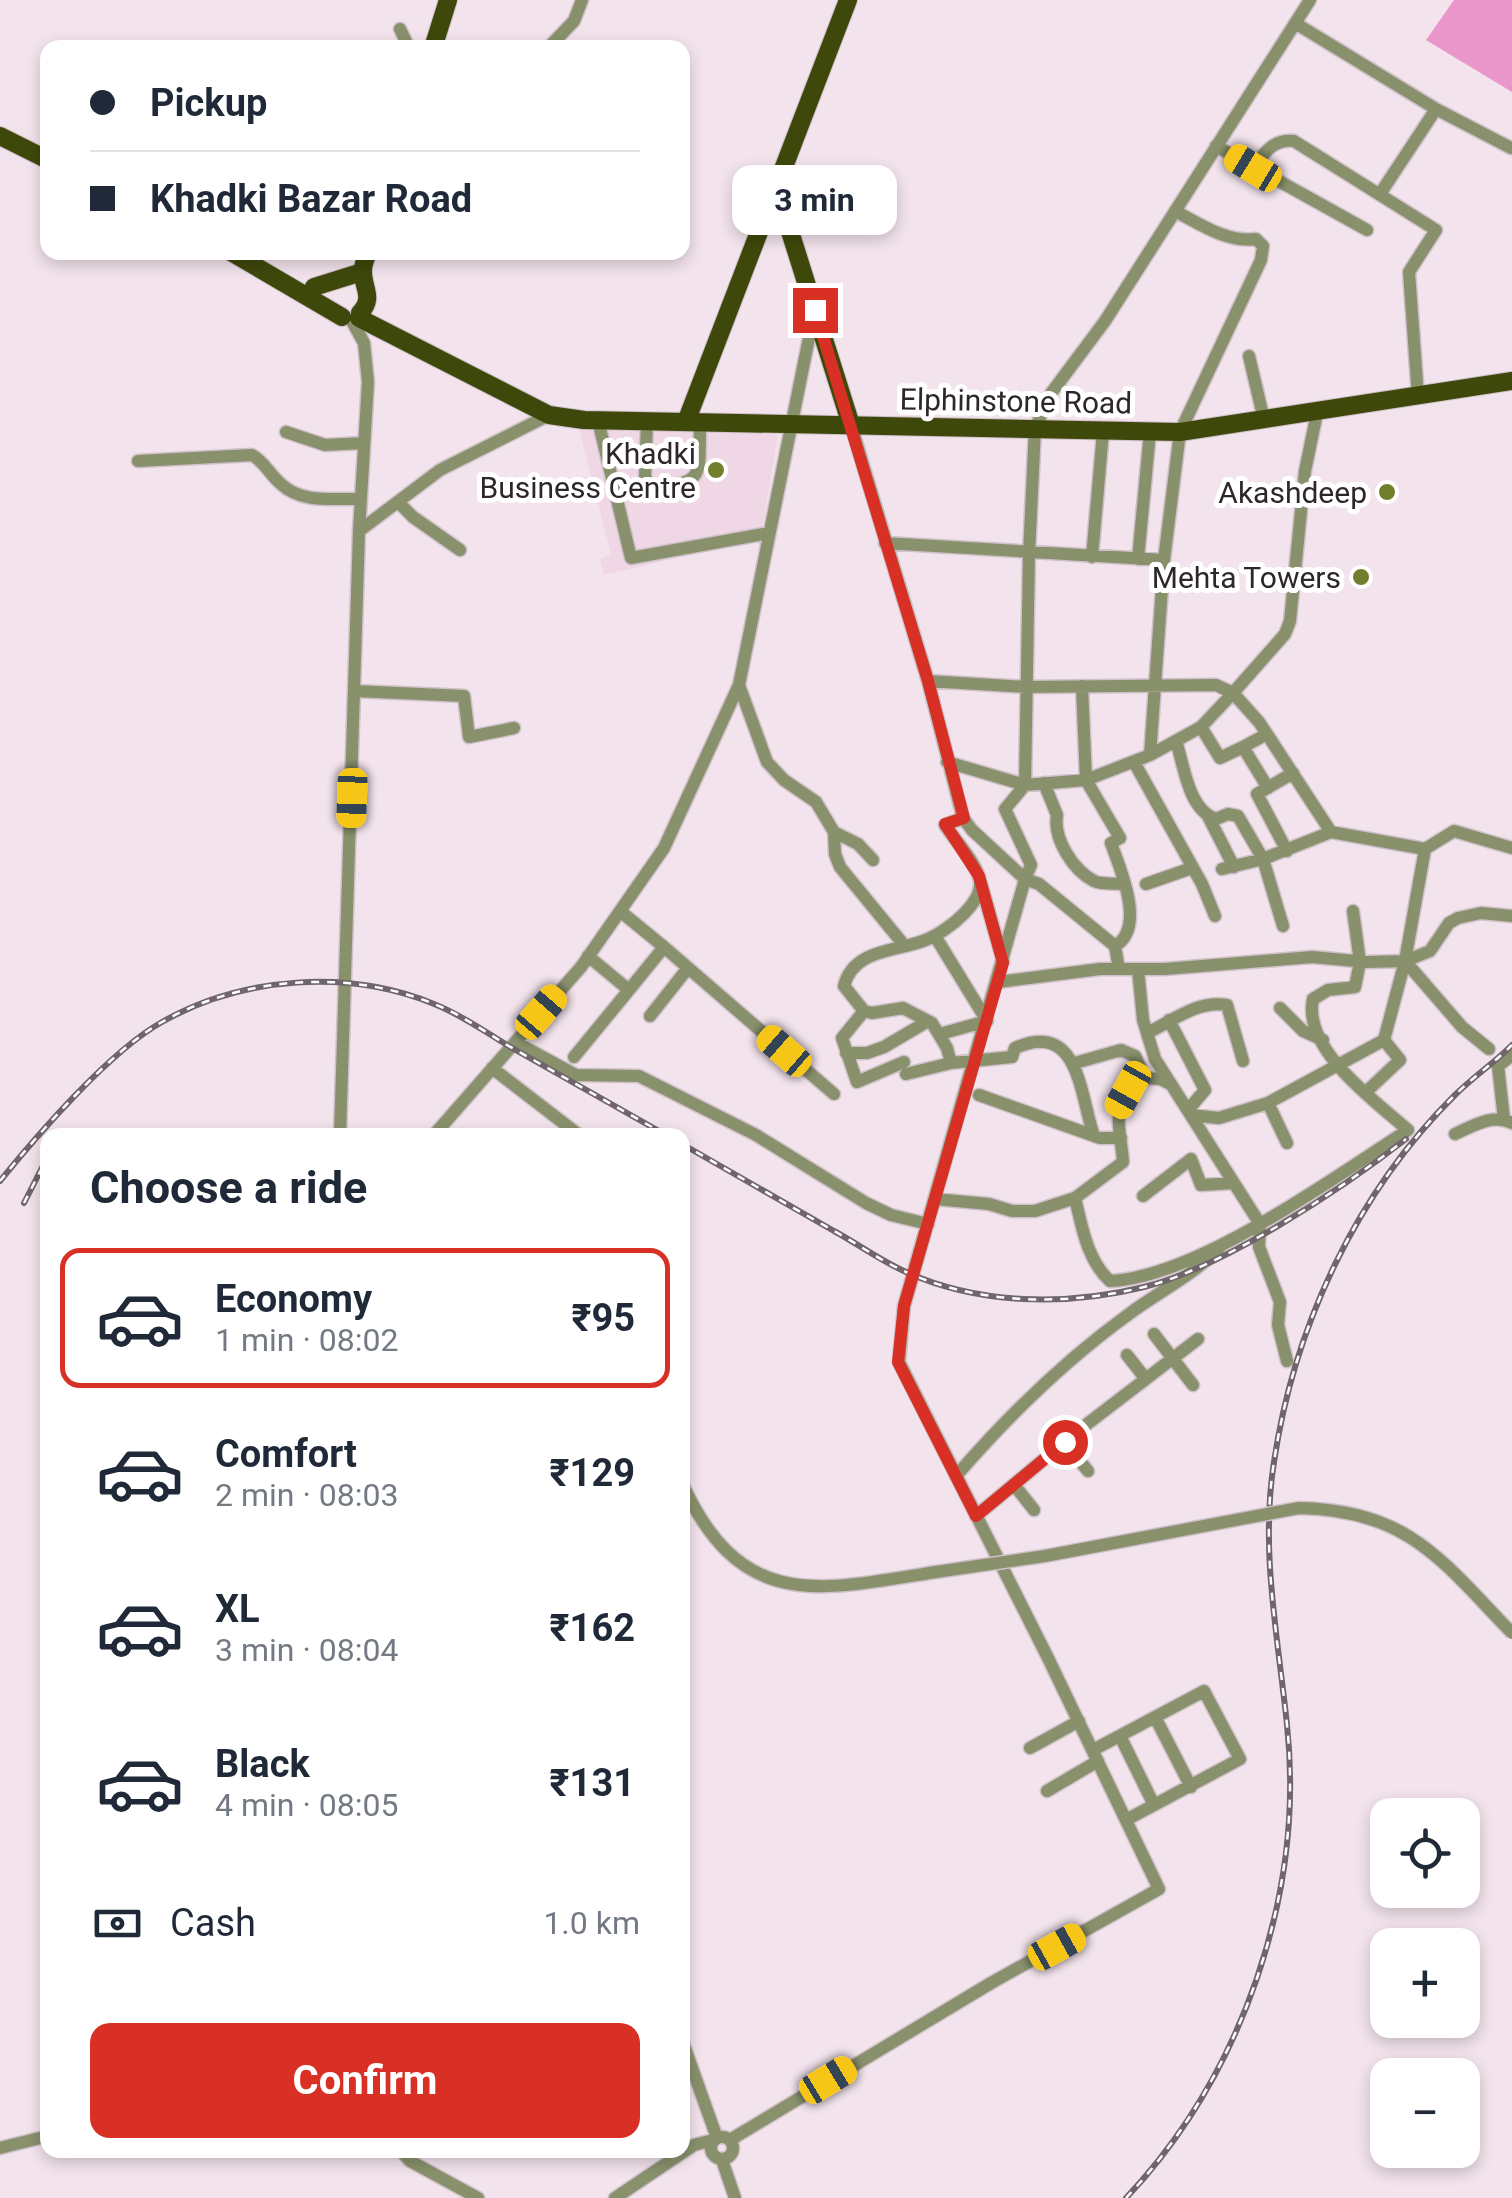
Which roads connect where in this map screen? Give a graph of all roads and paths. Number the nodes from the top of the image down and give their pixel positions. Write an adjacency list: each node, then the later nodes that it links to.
1 (448, 0): 8 (main road)
2 (582, 0): 9 (street)
3 (848, 0): 18 (main road)
4 (1310, 0): 5 (street)
5 (1296, 24): 10 (street); 14 (street)
6 (400, 30): 7 (street)
7 (405, 40)
8 (436, 40)
9 (555, 40)
10 (1436, 109): 15 (street); 19 (street)
11 (0, 125): 13 (main road)
12 (0, 136): 16 (main road)
13 (40, 145)
14 (1216, 146): 17 (street); 20 (street)
15 (1511, 148)
16 (40, 156)
17 (1253, 168): 19 (street); 21 (street)
18 (776, 187): 27 (main road); 37 (main road)
19 (1380, 194): 31 (street)
20 (1175, 212): 40 (street); 44 (street)
21 (1367, 230)
22 (247, 260): 28 (main road, Elphinstone Road)
23 (264, 260): 26 (main road)
24 (367, 260): 25 (main road)
25 (364, 277): 26 (main road); 28 (main road)
26 (314, 287): 28 (main road)
27 (815, 310): 38 (street); 39 (main road)
28 (353, 314): 33 (main road, Elphinstone Road); 45 (street)
29 (1249, 356): 35 (street)
30 (1512, 381): 31 (main road, Elphinstone Road)
31 (1418, 397): 32 (main road, Elphinstone Road)
32 (1318, 413): 35 (main road, Elphinstone Road); 63 (street)
33 (549, 416): 34 (main road, Elphinstone Road); 48 (street)
34 (598, 420): 36 (main road, Elphinstone Road); 50 (street)
35 (1264, 420): 44 (main road, Elphinstone Road)
36 (647, 422): 37 (main road, Elphinstone Road); 37 (street)
37 (693, 422): 38 (main road, Elphinstone Road)
38 (790, 425): 39 (main road, Elphinstone Road); 50 (street)
39 (850, 426): 40 (main road, Elphinstone Road); 51 (street)
40 (1036, 428): 42 (main road, Elphinstone Road); 53 (street)
41 (286, 432): 45 (street)
42 (1104, 432): 43 (main road, Elphinstone Road); 54 (street)
43 (1150, 432): 44 (main road, Elphinstone Road); 55 (street)
44 (1180, 432): 56 (street)
45 (364, 444): 47 (street)
46 (138, 461): 47 (street)
47 (361, 499): 49 (street)
48 (398, 502): 49 (street); 52 (street)
49 (359, 531): 62 (street)
50 (769, 533): 59 (street)
51 (885, 543): 53 (street); 57 (street)
52 (460, 550)
53 (1029, 554): 54 (street); 61 (street)
54 (1092, 557): 55 (street)
55 (1138, 559): 56 (street)
56 (1164, 560): 58 (street)
57 (928, 681): 61 (street); 70 (street)
58 (1154, 684): 60 (street); 63 (street); 69 (street)
59 (739, 685): 79 (street); 91 (street)
60 (1082, 686): 61 (street); 73 (street)
61 (1027, 687): 75 (street)
62 (355, 691): 65 (street); 138 (street)
63 (1233, 693): 64 (street); 66 (street)
64 (1201, 726): 67 (street); 68 (street)
65 (514, 728)
66 (1266, 734): 68 (street); 72 (street)
67 (1176, 741): 69 (street); 77 (street)
68 (1243, 747): 76 (street)
69 (1150, 756): 71 (street)
70 (946, 762): 75 (street); 78 (street)
71 (1134, 762): 73 (street); 86 (street)
72 (1293, 773): 76 (street); 80 (street)
73 (1086, 780): 74 (street); 89 (street)
74 (1044, 784): 75 (street); 89 (street)
75 (1025, 785): 87 (street)
76 (1268, 788): 83 (street)
77 (1208, 816): 85 (street); 85 (street)
78 (964, 818): 87 (street); 88 (street)
79 (834, 832): 84 (street); 97 (street)
80 (1330, 832): 82 (street); 83 (street)
81 (1509, 843): 82 (street)
82 (1426, 850): 101 (street)
83 (1286, 851): 85 (street)
84 (873, 860)
85 (1263, 860): 95 (street)
86 (1192, 868): 90 (street); 93 (street)
87 (1024, 879): 98 (street); 103 (street)
88 (980, 881): 96 (street); 103 (street)
89 (1126, 884): 98 (street)
90 (1146, 884)
91 (620, 911): 99 (street); 100 (street)
92 (1353, 911): 102 (street)
93 (1215, 916)
94 (1512, 916): 101 (street)
95 (1282, 926)
96 (935, 936): 97 (street); 113 (street)
97 (904, 945): 110 (street)
98 (1115, 946): 105 (street)
99 (664, 947): 104 (street); 108 (street)
100 (588, 956): 108 (street); 119 (street)
101 (1405, 961): 102 (street); 118 (street); 120 (street)
102 (1360, 962): 106 (street); 117 (street)
103 (1003, 963): 107 (street)
104 (688, 968): 111 (street); 133 (street)
105 (1120, 969): 106 (street); 107 (street)
106 (1138, 970): 115 (street)
107 (998, 982): 113 (street)
108 (629, 990): 123 (street)
109 (1280, 1008): 117 (street)
110 (864, 1011): 114 (street); 121 (street)
111 (650, 1016)
112 (1169, 1020): 115 (street); 124 (street); 136 (street)
113 (987, 1021): 116 (street); 125 (street)
114 (928, 1022): 116 (street); 121 (street)
115 (1147, 1033): 131 (street)
116 (940, 1034): 127 (street)
117 (1323, 1040): 128 (street)
118 (1384, 1040): 128 (street); 132 (street)
119 (515, 1042): 129 (street); 149 (street)
120 (1488, 1049)
121 (846, 1053): 127 (street)
122 (1512, 1055): 137 (street)
123 (574, 1057)
124 (1243, 1061)
125 (975, 1062): 126 (street); 127 (street); 148 (street)
126 (1075, 1063): 130 (street); 142 (street)
127 (951, 1064)
128 (1336, 1065): 132 (street); 135 (street)
129 (492, 1068): 139 (street); 140 (street)
130 (1145, 1078): 131 (street); 143 (street)
131 (1172, 1086): 136 (street)
132 (1366, 1092): 150 (street)
133 (834, 1094)
134 (979, 1095): 142 (street)
135 (1268, 1103): 136 (street); 144 (street)
136 (1190, 1112): 145 (street)
137 (1508, 1121): 141 (street)
138 (340, 1128)
139 (440, 1128)
140 (569, 1128)
141 (1455, 1134)
142 (1094, 1136): 143 (street)
143 (1121, 1138): 147 (street)
144 (1288, 1143)
145 (1234, 1184): 146 (street); 150 (street)
146 (1144, 1196)
147 (1075, 1198): 148 (street); 151 (street)
148 (935, 1199): 149 (street)
149 (928, 1224): 161 (street)
150 (1260, 1224): 151 (street); 156 (street)
151 (1225, 1241): 161 (street)
152 (1154, 1334): 155 (street)
153 (1198, 1339): 155 (street)
154 (1127, 1355): 157 (street)
155 (1172, 1358): 157 (street); 158 (street)
156 (1287, 1361)
157 (1146, 1378): 159 (street)
158 (1192, 1385)
159 (1065, 1442): 160 (street); 162 (street)
160 (1088, 1471)
161 (956, 1476): 165 (street)
162 (1015, 1486): 164 (street); 165 (street)
163 (690, 1499): 166 (street, bridge)
164 (1034, 1510)
165 (976, 1516): 168 (street)
166 (1512, 1633)
167 (1156, 1717): 169 (street); 172 (street); 172 (street)
168 (1078, 1722): 170 (street); 171 (street)
169 (1120, 1736): 171 (street); 174 (street)
170 (1030, 1748)
171 (1095, 1756): 173 (street); 175 (street)
172 (1191, 1787): 174 (street)
173 (1047, 1791)
174 (1154, 1805): 175 (street)
175 (1126, 1820): 178 (street)
176 (690, 2061): 178 (street)
177 (40, 2138): 179 (street)
178 (720, 2139): 180 (street); 185 (street)
179 (0, 2148)
180 (690, 2148)
181 (408, 2158): 183 (street)
182 (675, 2158): 184 (street)
183 (478, 2198)
184 (615, 2198)
185 (735, 2198)

